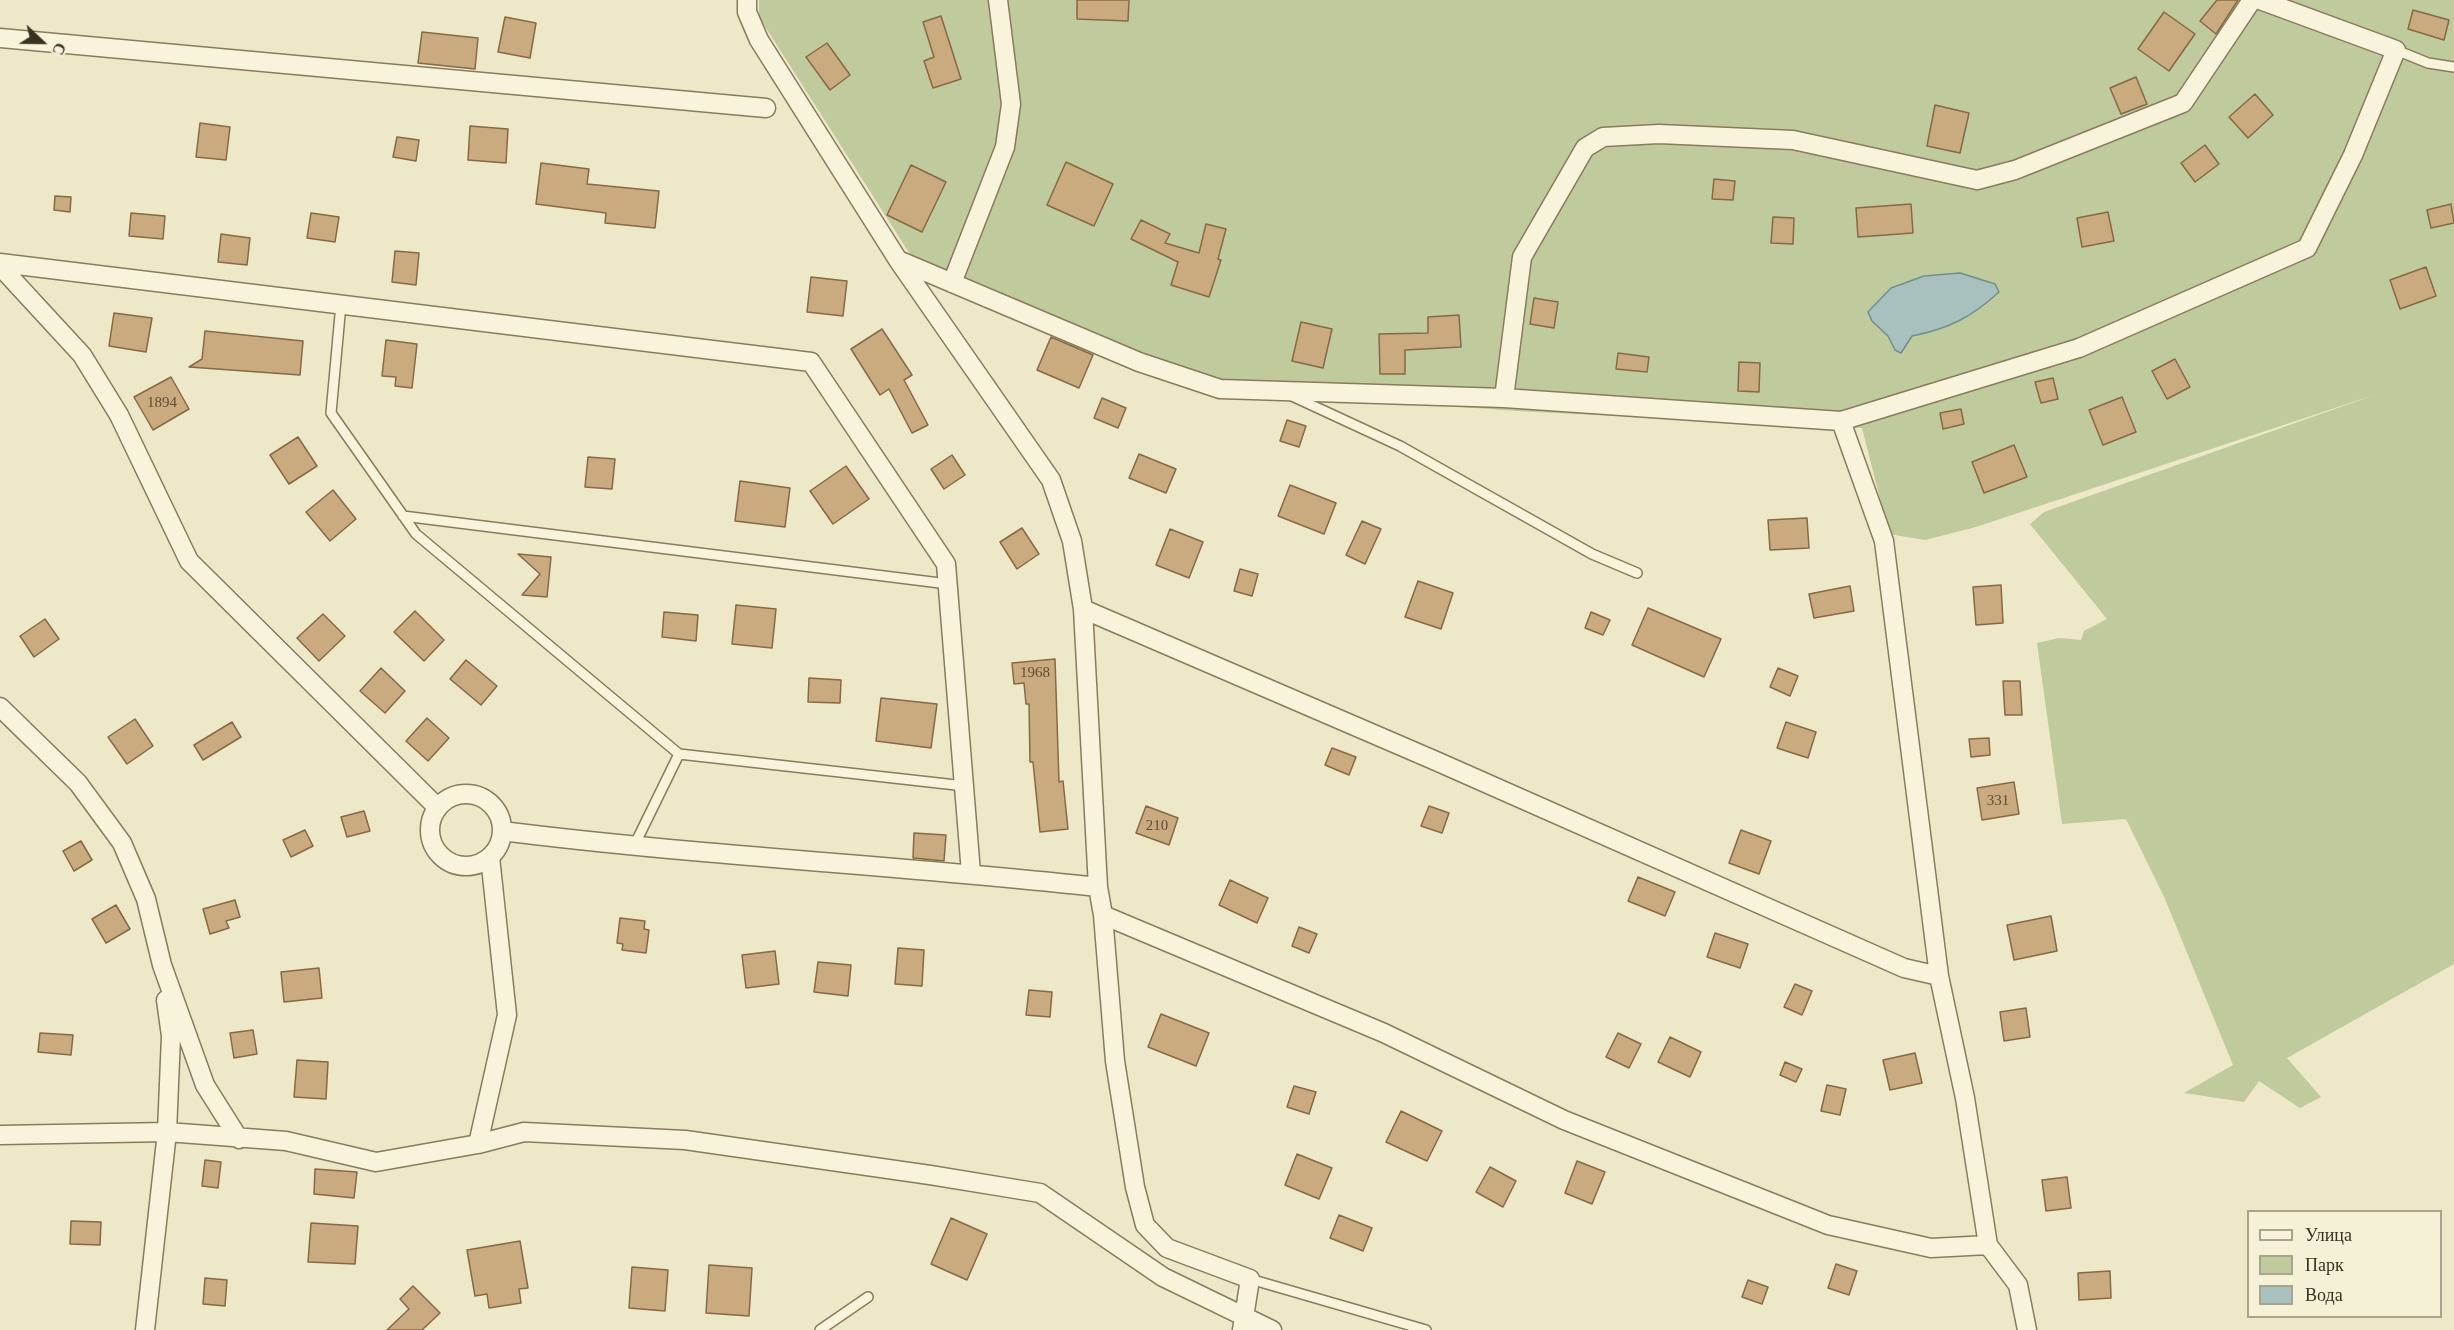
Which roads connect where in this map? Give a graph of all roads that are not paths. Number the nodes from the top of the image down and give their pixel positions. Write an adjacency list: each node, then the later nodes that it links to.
1 (747, 0): 9 (street)
2 (998, 0): 11 (street)
3 (2252, 0): 14 (street)
4 (2260, 0): 6 (street)
5 (0, 38): 8 (street)
6 (2396, 50): 7 (lane); 15 (street)
7 (2454, 67)
8 (766, 108)
9 (898, 260): 11 (street); 19 (street)
10 (0, 264): 12 (street); 23 (street)
11 (952, 283): 13 (street)
12 (341, 304): 16 (lane); 18 (street)
13 (1286, 393): 14 (street); 17 (lane)
14 (1504, 398): 15 (street)
15 (1841, 421): 31 (street)
16 (404, 516): 18 (lane); 21 (lane)
17 (1637, 573)
18 (948, 584): 22 (street)
19 (1083, 609): 28 (street); 31 (street)
20 (0, 706): 30 (street)
21 (679, 754): 22 (lane); 25 (lane)
22 (965, 786): 27 (street)
23 (438, 808): 24 (street); 26 (street)
24 (502, 831): 25 (street); 26 (street)
25 (633, 848): 27 (street)
26 (490, 857): 35 (street)
27 (971, 873): 28 (street)
28 (1098, 887): 29 (street)
29 (1103, 915): 36 (street); 37 (street)
30 (162, 965): 32 (street); 34 (street)
31 (1939, 976): 36 (street)
32 (167, 1132): 33 (street); 34 (street); 40 (street)
33 (0, 1135)
34 (239, 1139): 35 (street)
35 (478, 1144): 39 (street)
36 (1988, 1245): 44 (street)
37 (1250, 1279): 39 (street); 43 (lane)
38 (868, 1297): 41 (lane)
39 (1242, 1324): 42 (street)
40 (145, 1330)
41 (820, 1330)
42 (1272, 1330)
43 (1426, 1330)
44 (2027, 1330)

